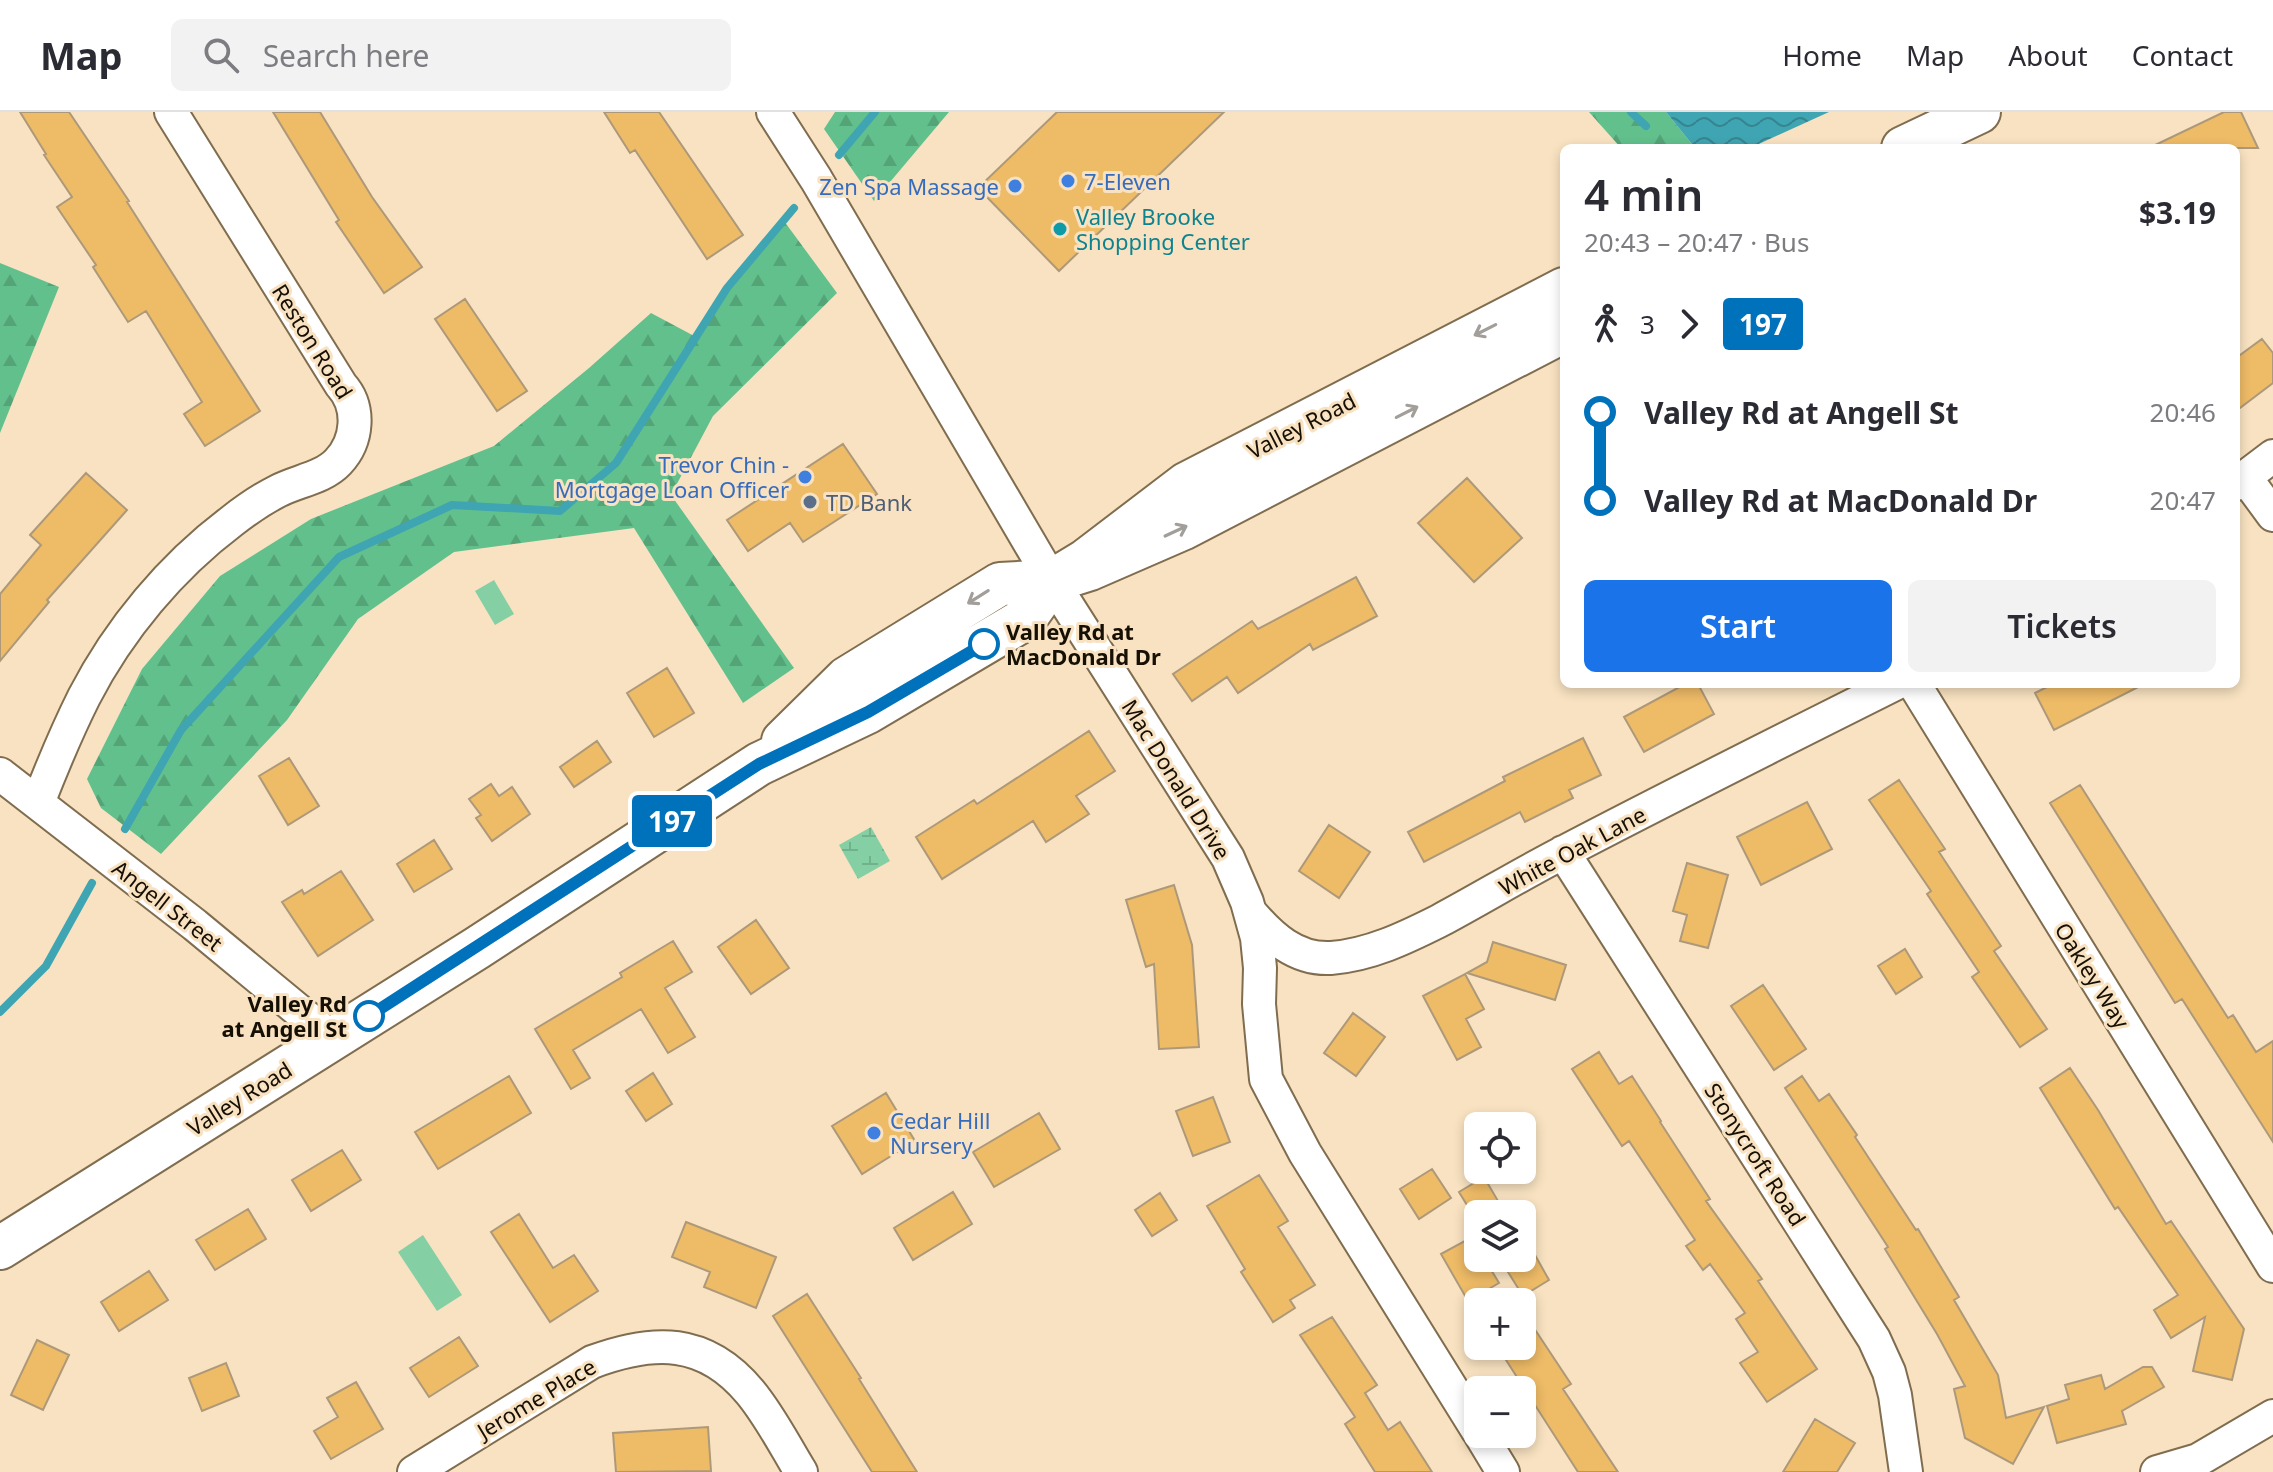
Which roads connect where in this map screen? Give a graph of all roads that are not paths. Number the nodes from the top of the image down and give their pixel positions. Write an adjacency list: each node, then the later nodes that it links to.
1 (171, 112): 14 (street, Reston Road)
2 (773, 112): 10 (street, Mac Donald Drive)
3 (1979, 112): 4 (main road)
4 (1911, 144)
5 (1560, 291): 10 (main road, Valley Road, one-way to 10)
6 (1560, 333): 10 (main road, Valley Road, one-way to 6)
7 (2273, 456): 8 (street)
8 (2240, 480): 9 (street)
9 (2273, 515)
10 (1052, 581): 16 (street, Mac Donald Drive); 17 (main road, Valley Road)
11 (1887, 688): 15 (street, White Oak Lane)
12 (1916, 688): 19 (street, Oakley Way)
13 (0, 774): 14 (street, Angell Street)
14 (38, 803): 17 (street, Angell Street)
15 (1563, 852): 16 (street, White Oak Lane); 26 (street, Stonycroft Road)
16 (1250, 912): 20 (street, Mac Donald Drive)
17 (333, 1039): 18 (main road, Valley Road)
18 (0, 1248)
19 (2273, 1266)
20 (1464, 1408)
21 (2273, 1416): 27 (street)
22 (1489, 1448): 25 (street, Mac Donald Drive)
23 (414, 1472): 24 (street, Jerome Place)
24 (801, 1472)
25 (1503, 1472)
26 (1906, 1472)
27 (2157, 1472)

